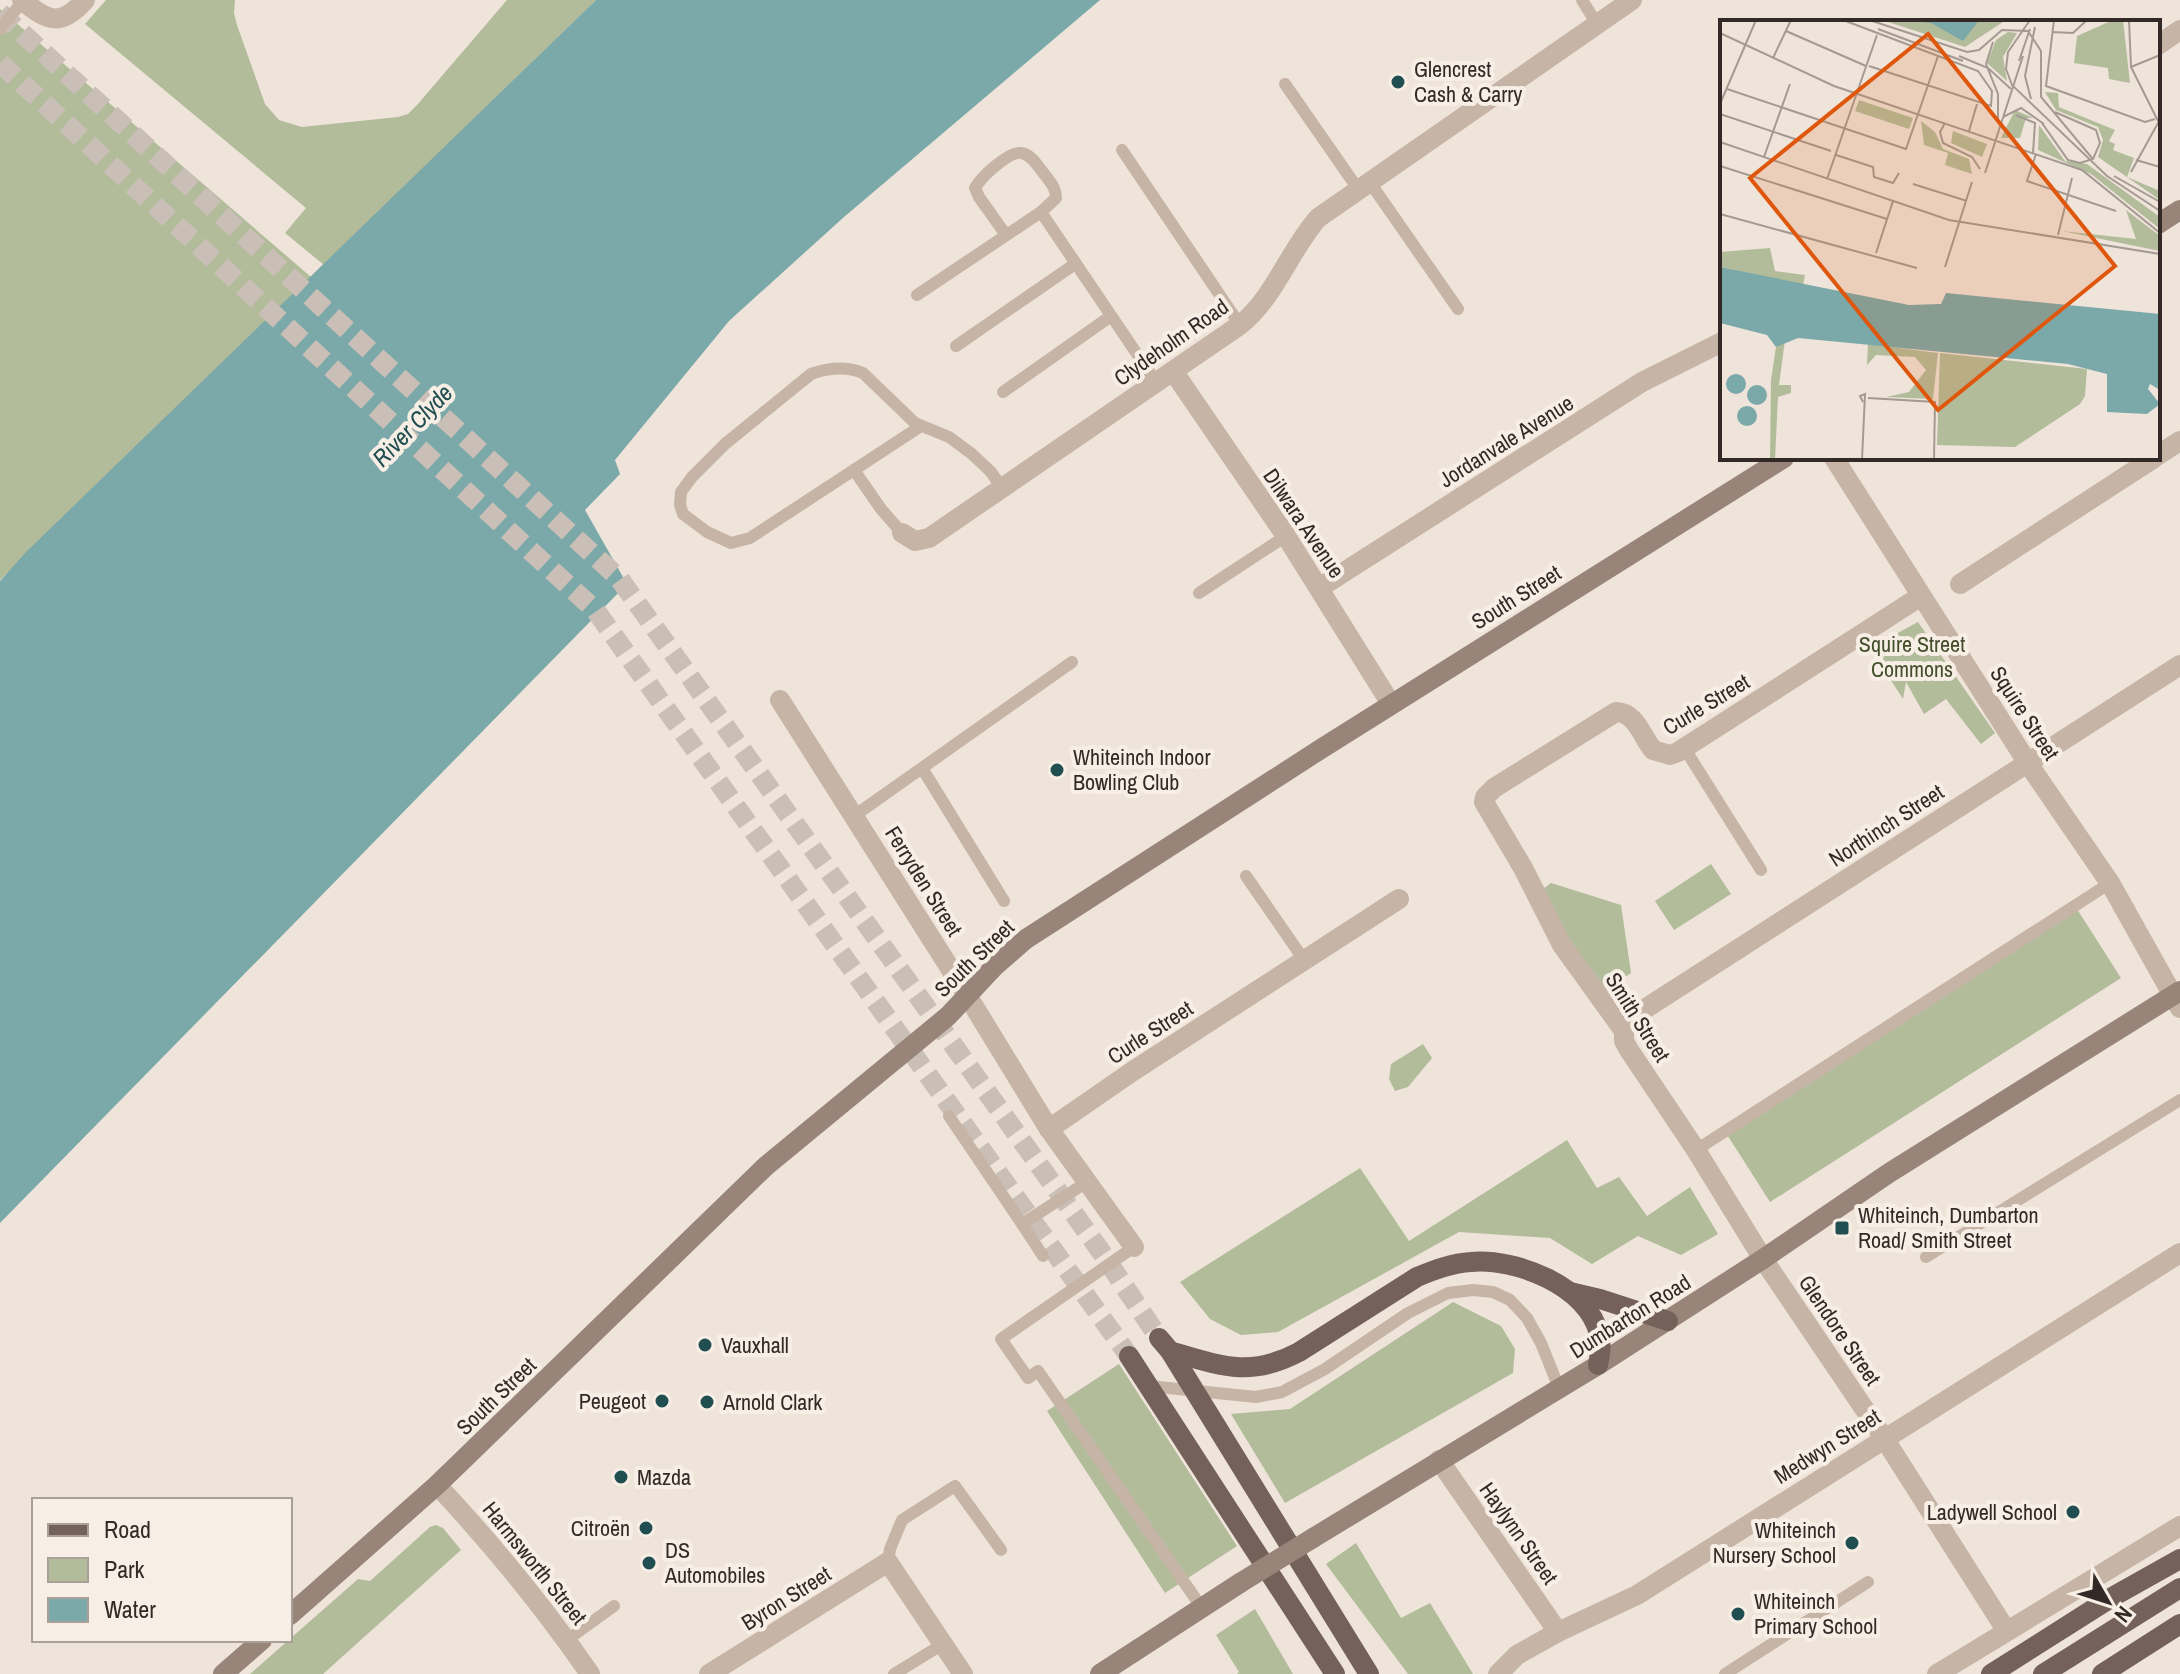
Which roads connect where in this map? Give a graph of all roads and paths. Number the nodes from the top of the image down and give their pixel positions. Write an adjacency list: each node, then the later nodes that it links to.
1 (22, 0): 2 (street); 6 (lane)
2 (85, 0)
3 (1582, 0): 5 (lane)
4 (1632, 0): 5 (street, Clydeholm Road)
5 (1597, 24): 11 (street, Clydeholm Road)
6 (0, 29)
7 (2180, 30): 8 (street)
8 (2160, 44)
9 (1285, 84): 11 (lane)
10 (1122, 150): 20 (lane)
11 (1364, 185): 18 (lane); 20 (street, Clydeholm Road)
12 (2180, 210): 14 (street)
13 (1041, 212): 15 (lane); 15 (lane); 16 (lane)
14 (2160, 223)
15 (1006, 235): 17 (lane)
16 (1075, 264): 19 (lane); 22 (lane)
17 (917, 295)
18 (1458, 309)
19 (1111, 316): 23 (lane); 24 (lane)
20 (1240, 325): 23 (street, Clydeholm Road)
21 (1720, 343): 36 (street, Jordanvale Avenue)
22 (956, 346)
23 (1165, 377): 32 (street, Clydeholm Road); 34 (street, Dilwara Avenue)
24 (1003, 392)
25 (921, 426): 31 (lane); 31 (lane); 32 (lane)
26 (2180, 441): 27 (street)
27 (2160, 454)
28 (1781, 460): 42 (street, South Street)
29 (1835, 460): 38 (street, Squire Street)
30 (2151, 460): 35 (street)
31 (854, 470): 33 (lane)
32 (1002, 488): 33 (street, Clydeholm Road)
33 (902, 533)
34 (1286, 536): 36 (street, Dilwara Avenue); 37 (lane)
35 (1960, 584)
36 (1319, 588): 42 (street, Dilwara Avenue)
37 (1199, 593)
38 (1921, 596): 43 (street, Curle Street); 44 (street, Squire Street)
39 (1072, 662): 45 (lane)
40 (2179, 667): 44 (street, Northinch Street)
41 (780, 700): 47 (street, Ferryden Street)
42 (1391, 704): 54 (street, South Street)
43 (1685, 749): 46 (street, Curle Street); 48 (lane)
44 (2027, 762): 50 (street, Squire Street); 56 (street, Northinch Street)
45 (922, 768): 47 (lane); 52 (lane)
46 (1485, 797): 56 (street, Smith Street)
47 (854, 816): 54 (street, Ferryden Street)
48 (1761, 870)
49 (1246, 876): 53 (lane)
50 (2110, 883): 55 (street, Squire Street); 60 (lane)
51 (1399, 899): 53 (street, Curle Street)
52 (1004, 901)
53 (1304, 960): 59 (street, Curle Street)
54 (967, 995): 59 (street, Ferryden Street); 77 (street, South Street)
55 (2177, 998): 67 (street, Dumbarton Road)
56 (1624, 1031): 60 (street, Smith Street)
57 (2180, 1100): 66 (lane)
58 (949, 1116): 62 (lane)
59 (1049, 1129): 61 (street, Ferryden Street)
60 (1696, 1150): 67 (street, Smith Street)
61 (1087, 1182): 62 (lane); 63 (street, Ferryden Street)
62 (1022, 1224): 65 (lane)
63 (1134, 1247): 85 (lane)
64 (2180, 1253): 75 (street, Medwyn Street)
65 (1043, 1256)
66 (1926, 1257)
67 (1763, 1259): 69 (street, Dumbarton Road); 75 (street, Glendore Street)
68 (1570, 1292): 69 (main road); 71 (main road); 74 (main road)
69 (1668, 1321): 71 (street, Dumbarton Road)
70 (1129, 1356): 72 (main road)
71 (1598, 1365): 73 (street, Dumbarton Road)
72 (1149, 1386): 74 (lane); 99 (main road)
73 (1559, 1388): 74 (lane); 76 (street, Dumbarton Road)
74 (1193, 1389): 100 (main road)
75 (1884, 1438): 88 (street, Glendore Street); 89 (street, Medwyn Street)
76 (1439, 1460): 85 (street, Dumbarton Road, bridge); 89 (street, Haylynn Street)
77 (437, 1485): 86 (street, South Street); 90 (street, Harmsworth Street)
78 (2180, 1526): 88 (street)
79 (1001, 1550): 81 (lane)
80 (2180, 1559): 104 (main road)
81 (888, 1562): 92 (street); 95 (street, Byron Street)
82 (1868, 1582): 102 (lane)
83 (2180, 1588): 105 (main road)
84 (614, 1606): 90 (lane)
85 (1202, 1608): 98 (street, Dumbarton Road)
86 (292, 1613)
87 (2180, 1624): 106 (main road)
88 (2006, 1630): 103 (street)
89 (1558, 1632): 101 (street, Medwyn Street)
90 (567, 1640): 94 (street, Harmsworth Street)
91 (260, 1642): 93 (street)
92 (943, 1644): 96 (lane); 97 (street)
93 (223, 1674)
94 (590, 1674)
95 (709, 1674)
96 (894, 1674)
97 (963, 1674)
98 (1100, 1674)
99 (1335, 1674)
100 (1369, 1674)
101 (1498, 1674)
102 (1725, 1674)
103 (1937, 1674)
104 (1991, 1674)
105 (2043, 1674)
106 (2102, 1674)

